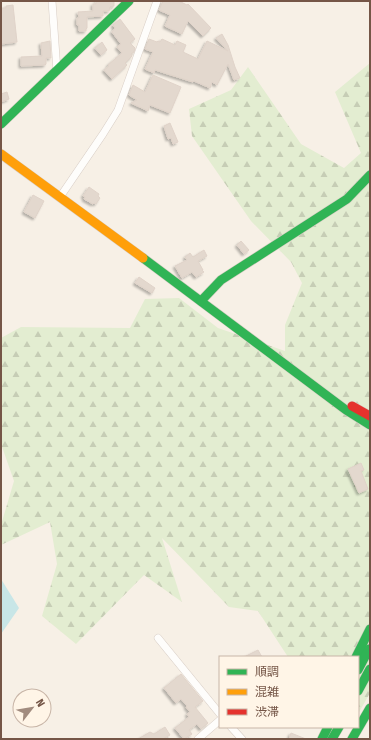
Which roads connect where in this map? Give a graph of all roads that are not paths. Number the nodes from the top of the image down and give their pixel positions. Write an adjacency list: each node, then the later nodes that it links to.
1 (52, 1): 4 (street)
2 (129, 1): 4 (main road)
3 (157, 1): 8 (street)
4 (57, 71): 5 (main road)
5 (1, 124)
6 (1, 154): 8 (main road)
7 (370, 175): 9 (main road)
8 (60, 197): 9 (main road)
9 (201, 301): 10 (main road)
10 (306, 380): 11 (main road); 12 (main road)
11 (370, 416)
12 (370, 425)
13 (370, 629): 16 (main road)
14 (158, 638): 23 (street)
15 (370, 648): 17 (main road)
16 (356, 656)
17 (359, 668)
18 (370, 669): 20 (main road)
19 (370, 678): 21 (main road)
20 (359, 689)
21 (359, 694)
22 (370, 708): 25 (main road)
23 (219, 713)
24 (219, 721): 30 (street)
25 (359, 727)
26 (232, 728): 31 (street)
27 (328, 728): 32 (main road)
28 (338, 728): 33 (main road)
29 (358, 728): 34 (main road)
30 (198, 739)
31 (242, 739)
32 (322, 739)
33 (332, 739)
34 (352, 739)

